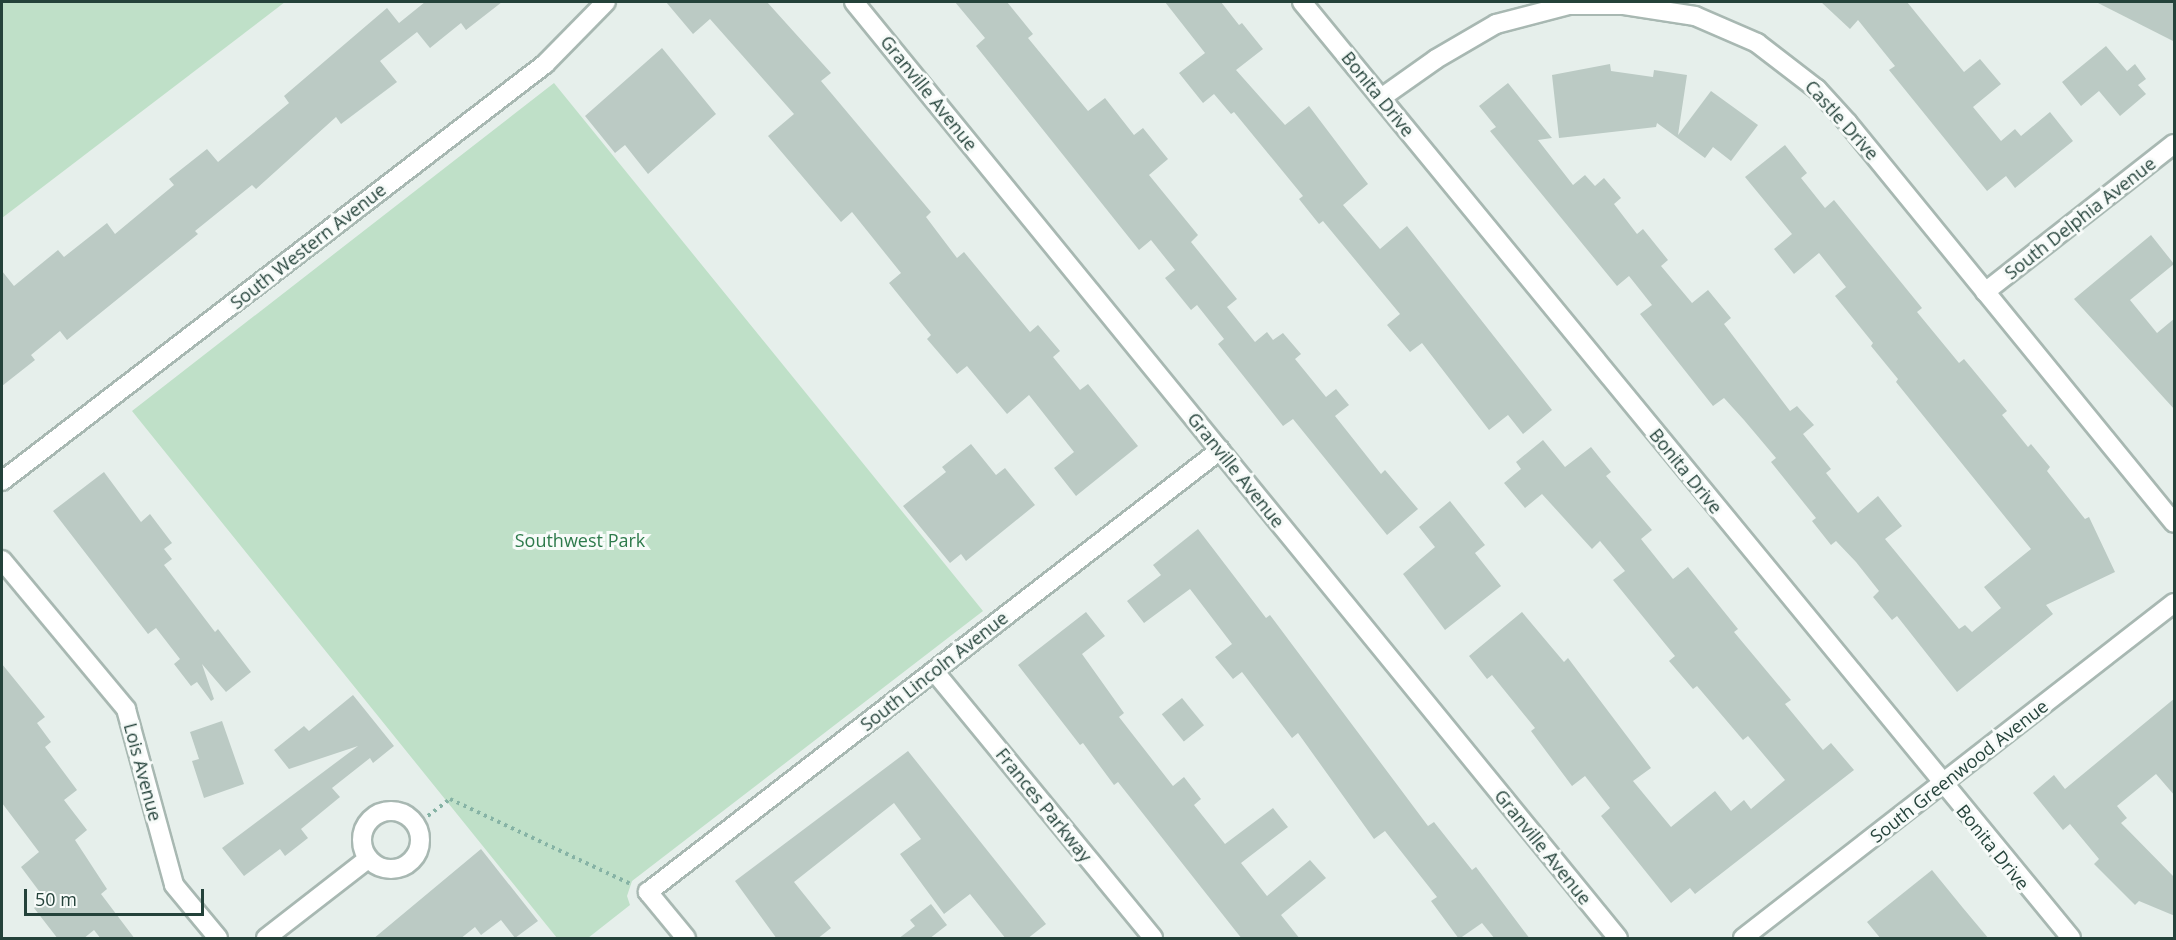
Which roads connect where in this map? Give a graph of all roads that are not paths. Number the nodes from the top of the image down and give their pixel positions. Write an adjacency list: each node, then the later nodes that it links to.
1 (606, 2): 9 (street, South Western Avenue)
2 (854, 2): 8 (street, Granville Avenue)
3 (1302, 2): 5 (street, Bonita Drive)
4 (1569, 3): 5 (street, Castle Drive); 7 (street, Castle Drive)
5 (1381, 98): 14 (street, Bonita Drive)
6 (2175, 144): 7 (street, South Delphia Avenue)
7 (1985, 292): 10 (street, Castle Drive)
8 (1220, 450): 13 (street, South Lincoln Avenue); 20 (street, Granville Avenue)
9 (2, 481)
10 (2175, 523)
11 (2, 560): 16 (street, Lois Avenue)
12 (2175, 603): 14 (street, South Greenwood Avenue)
13 (934, 671): 18 (street, South Lincoln Avenue); 19 (street, Frances Parkway)
14 (1942, 784): 21 (street, South Greenwood Avenue); 22 (street, Bonita Drive)
15 (368, 859): 15 (street); 17 (street)
16 (218, 939)
17 (266, 939)
18 (686, 939)
19 (1153, 939)
20 (1618, 939)
21 (1743, 939)
22 (2071, 939)

